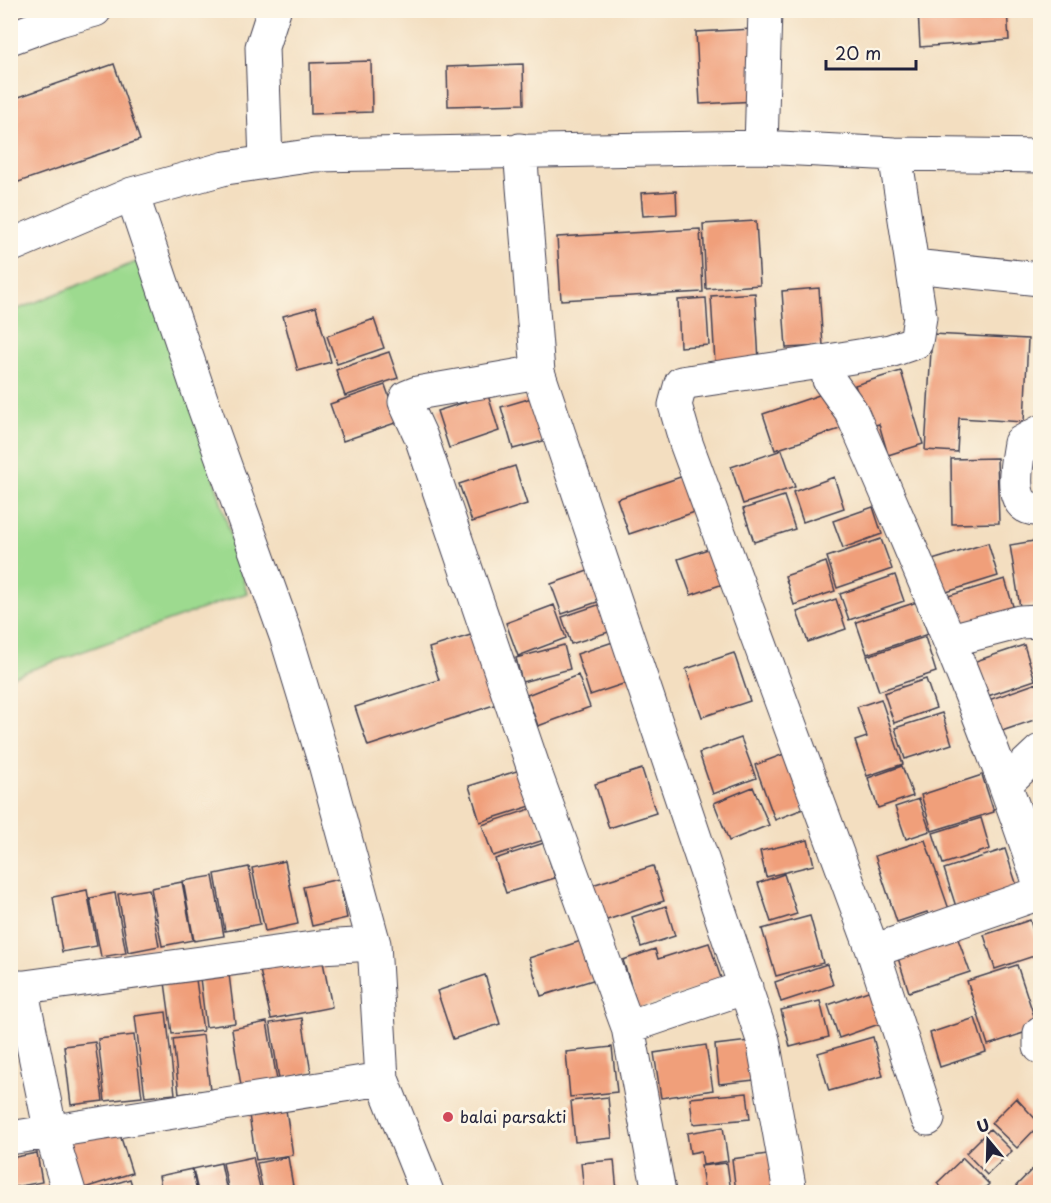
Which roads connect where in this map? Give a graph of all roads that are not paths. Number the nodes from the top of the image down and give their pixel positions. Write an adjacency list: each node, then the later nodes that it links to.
1 (95, 10): 4 (street)
2 (274, 10): 10 (street)
3 (765, 10): 6 (street)
4 (58, 15): 5 (street)
5 (10, 38)
6 (761, 147): 7 (street); 8 (street)
7 (520, 150): 10 (street); 16 (street)
8 (895, 154): 9 (street); 13 (street)
9 (1041, 156)
10 (266, 162): 11 (street)
11 (132, 194): 12 (street); 27 (street)
12 (10, 246)
13 (913, 266): 14 (street); 15 (street)
14 (1041, 279)
15 (828, 361): 22 (street); 28 (street)
16 (538, 372): 29 (street); 31 (street)
17 (1041, 410): 18 (street)
18 (1041, 427)
19 (1041, 432): 20 (street)
20 (1041, 509)
21 (1041, 621): 22 (street)
22 (951, 640): 24 (street)
23 (1041, 751): 24 (street)
24 (1006, 782): 25 (street)
25 (1041, 885)
26 (1041, 893): 28 (street)
27 (374, 944): 30 (street); 34 (street)
28 (873, 951): 35 (street)
29 (746, 987): 31 (street); 41 (street)
30 (16, 988): 36 (street)
31 (628, 1028): 40 (street)
32 (1041, 1033): 33 (street)
33 (1040, 1047)
34 (382, 1079): 36 (street); 39 (street)
35 (928, 1119)
36 (51, 1133): 37 (street); 38 (street)
37 (10, 1138)
38 (69, 1192)
39 (427, 1192)
40 (659, 1192)
41 (790, 1192)

